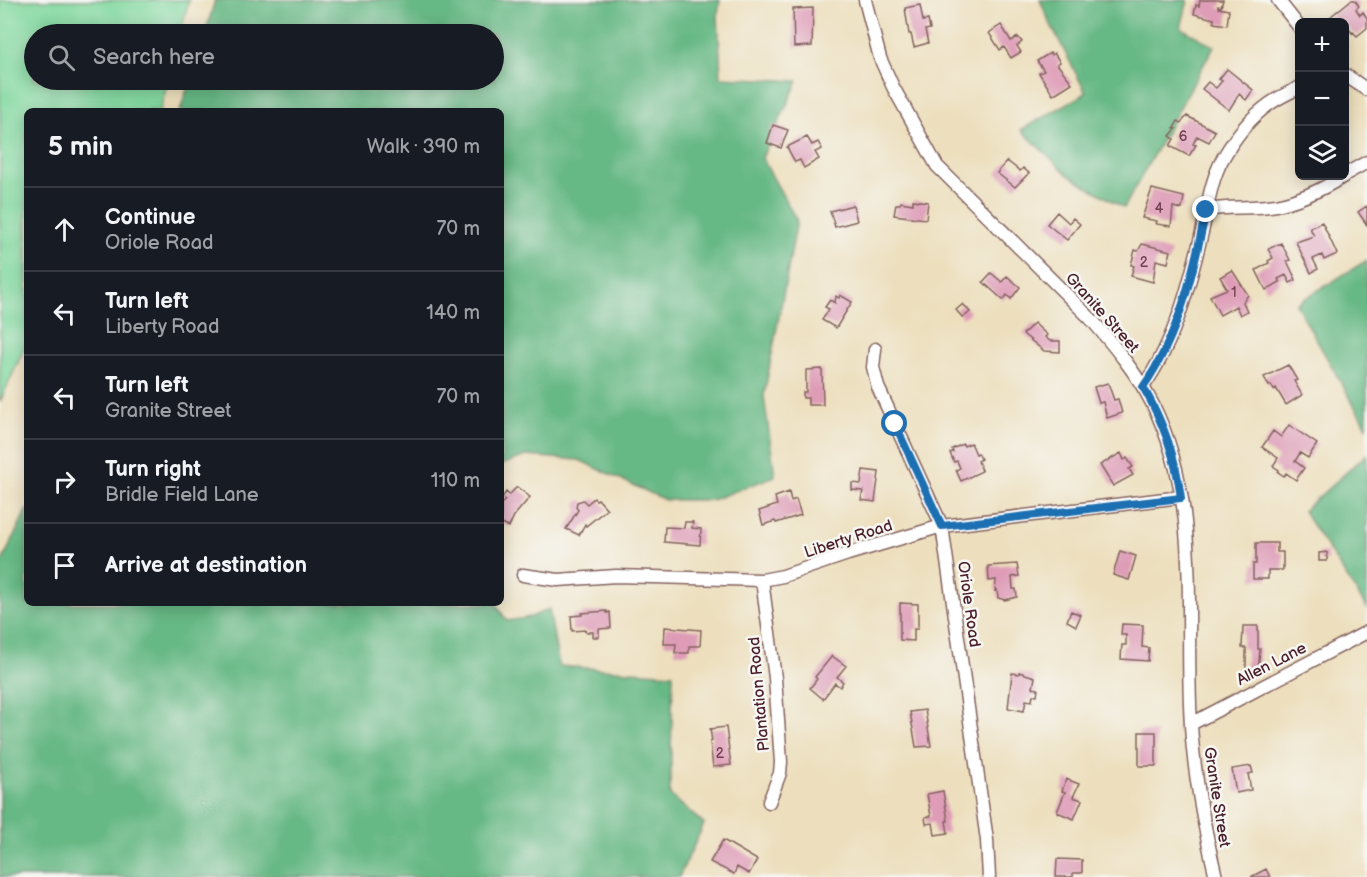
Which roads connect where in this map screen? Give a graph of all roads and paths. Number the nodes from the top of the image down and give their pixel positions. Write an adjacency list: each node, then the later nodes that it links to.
1 (865, 0): 12 (street, Granite Street)
2 (1278, 0): 3 (street)
3 (1295, 23)
4 (1349, 77): 6 (street)
5 (1295, 89): 10 (street)
6 (1367, 90)
7 (1367, 162): 8 (street)
8 (1349, 172)
9 (1335, 180): 10 (street)
10 (1206, 210): 12 (street)
11 (875, 349): 14 (street, Oriole Road)
12 (1143, 387): 13 (street, Granite Street)
13 (1181, 498): 14 (street, Liberty Road); 18 (street, Granite Street)
14 (942, 526): 16 (street, Liberty Road); 20 (street, Oriole Road)
15 (523, 575): 16 (street, Liberty Road)
16 (762, 580): 19 (street, Plantation Road)
17 (1367, 632): 18 (street, Allen Lane)
18 (1191, 724): 21 (street, Granite Street)
19 (769, 802)
20 (989, 877)
21 (1216, 877)

